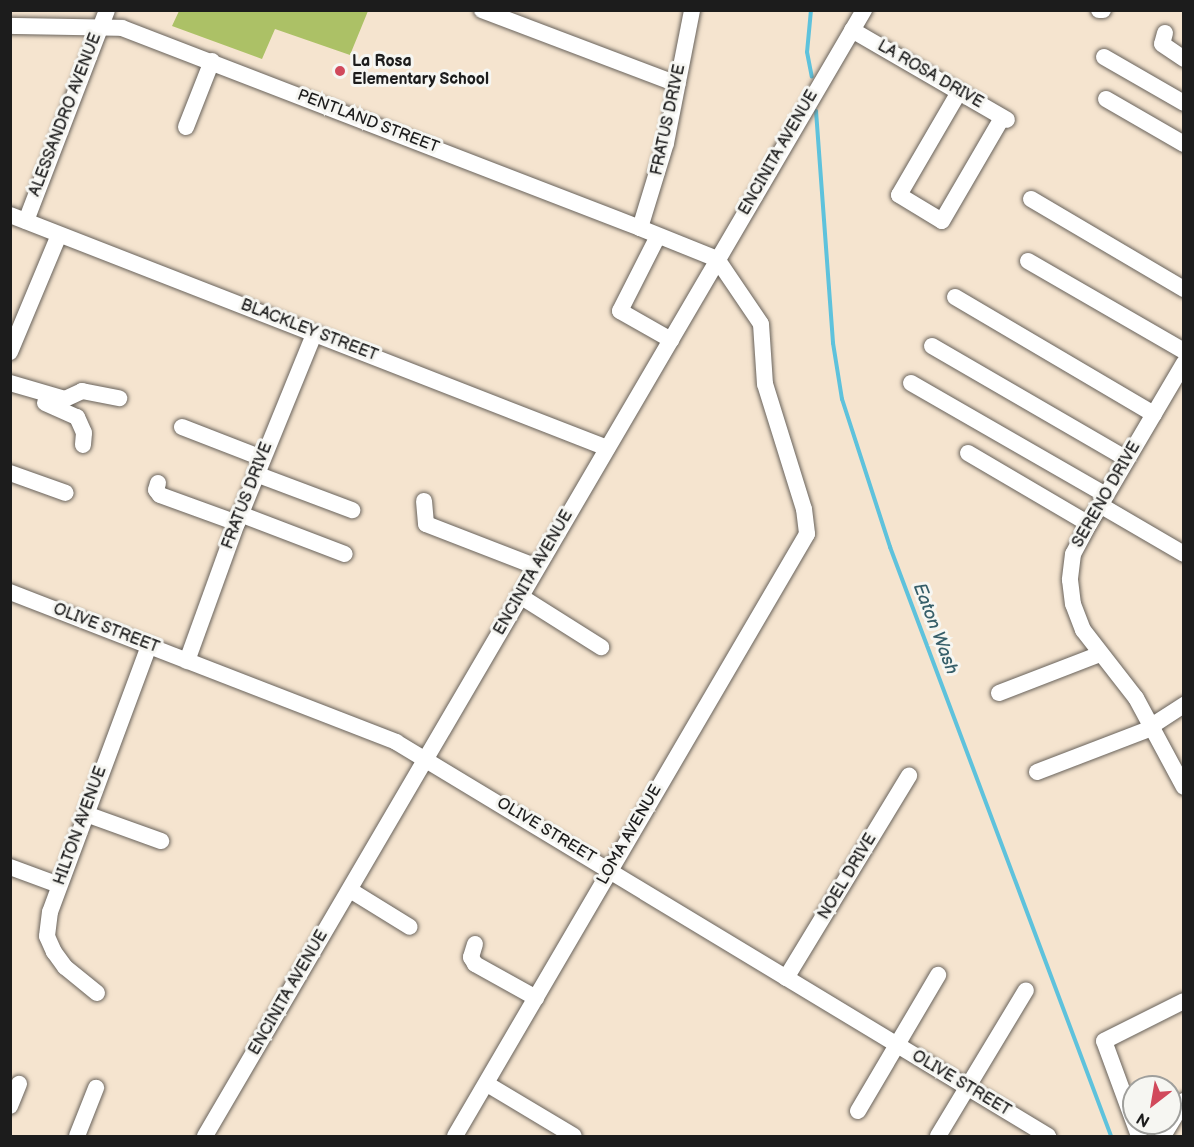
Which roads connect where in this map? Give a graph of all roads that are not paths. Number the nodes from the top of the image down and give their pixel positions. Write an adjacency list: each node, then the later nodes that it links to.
1 (482, 10): 11 (street)
2 (692, 10): 11 (street, FRATUS DRIVE)
3 (864, 10): 6 (street, ENCINITA AVENUE)
4 (104, 18): 5 (street, PENTLAND STREET); 10 (street, PENTLAND STREET); 18 (street, ALESSANDRO AVENUE)
5 (10, 26)
6 (852, 30): 12 (street, LA ROSA DRIVE); 22 (street, ENCINITA AVENUE)
7 (1165, 33): 9 (street)
8 (1104, 57): 14 (street)
9 (1184, 59)
10 (212, 61): 15 (street); 19 (street, PENTLAND STREET)
11 (677, 84): 19 (street, FRATUS DRIVE)
12 (959, 92): 12 (street, LA ROSA DRIVE)
13 (1106, 99): 16 (street)
14 (1184, 103)
15 (186, 128)
16 (1184, 144)
17 (1031, 199): 24 (street)
18 (18, 218): 20 (street, BLACKLEY STREET)
19 (640, 228): 21 (street, PENTLAND STREET)
20 (59, 235): 26 (street, BLACKLEY STREET); 30 (street)
21 (658, 236): 22 (street, PENTLAND STREET); 27 (street)
22 (717, 259): 27 (street, ENCINITA AVENUE); 71 (street, LOMA AVENUE)
23 (1028, 261): 29 (street)
24 (1184, 289)
25 (955, 297): 36 (street)
26 (314, 334): 39 (street, BLACKLEY STREET); 42 (street, FRATUS DRIVE)
27 (671, 340): 39 (street, ENCINITA AVENUE)
28 (932, 346): 41 (street)
29 (1184, 351)
30 (10, 352)
31 (1184, 363): 36 (street, SERENO DRIVE)
32 (911, 382): 46 (street)
33 (10, 383): 35 (street)
34 (10, 390): 38 (street)
35 (119, 398)
36 (1154, 414): 41 (street, SERENO DRIVE)
37 (182, 427): 42 (street)
38 (83, 446)
39 (607, 448): 53 (street, ENCINITA AVENUE)
40 (968, 453): 50 (street)
41 (1127, 459): 46 (street, SERENO DRIVE)
42 (259, 466): 48 (street); 49 (street, FRATUS DRIVE)
43 (10, 473): 45 (street)
44 (158, 483): 49 (street)
45 (66, 493)
46 (1103, 500): 50 (street, SERENO DRIVE); 52 (street)
47 (424, 501): 53 (street)
48 (352, 510)
49 (239, 519): 51 (street); 59 (street, FRATUS DRIVE)
50 (1089, 525): 58 (street, SERENO DRIVE)
51 (345, 554)
52 (1184, 554)
53 (537, 567): 55 (street, ENCINITA AVENUE)
54 (10, 592): 56 (street, OLIVE STREET)
55 (520, 596): 57 (street); 63 (street, ENCINITA AVENUE)
56 (149, 646): 59 (street, OLIVE STREET); 68 (street, HILTON AVENUE)
57 (601, 647)
58 (1100, 654): 60 (street); 62 (street, SERENO DRIVE)
59 (187, 661): 63 (street, OLIVE STREET)
60 (999, 693)
61 (1184, 705): 62 (street)
62 (1153, 726): 64 (street, SERENO DRIVE); 65 (street)
63 (427, 759): 71 (street, OLIVE STREET); 73 (street, ENCINITA AVENUE)
64 (1178, 760): 67 (street, SERENO DRIVE)
65 (1037, 772)
66 (909, 776): 77 (street, NOEL DRIVE)
67 (1184, 787)
68 (86, 814): 69 (street); 72 (street, HILTON AVENUE)
69 (161, 841)
70 (10, 867): 72 (street)
71 (610, 870): 77 (street, OLIVE STREET); 80 (street, LOMA AVENUE)
72 (59, 885): 79 (street, HILTON AVENUE)
73 (350, 890): 74 (street); 91 (street, ENCINITA AVENUE)
74 (410, 927)
75 (476, 944): 80 (street)
76 (938, 975): 82 (street)
77 (786, 978): 82 (street, OLIVE STREET)
78 (1026, 990): 86 (street)
79 (97, 993)
80 (536, 998): 84 (street, LOMA AVENUE)
81 (1184, 1001): 96 (street)
82 (896, 1045): 86 (street, OLIVE STREET); 89 (street)
83 (19, 1084): 88 (street)
84 (487, 1084): 92 (street, LOMA AVENUE); 93 (street)
85 (96, 1088): 90 (street)
86 (968, 1089): 94 (street); 95 (street, OLIVE STREET)
87 (1184, 1101): 97 (street)
88 (10, 1106)
89 (858, 1111)
90 (77, 1137)
91 (205, 1137)
92 (455, 1137)
93 (574, 1137)
94 (938, 1137)
95 (1048, 1137)
96 (1139, 1137)
97 (1163, 1137)

